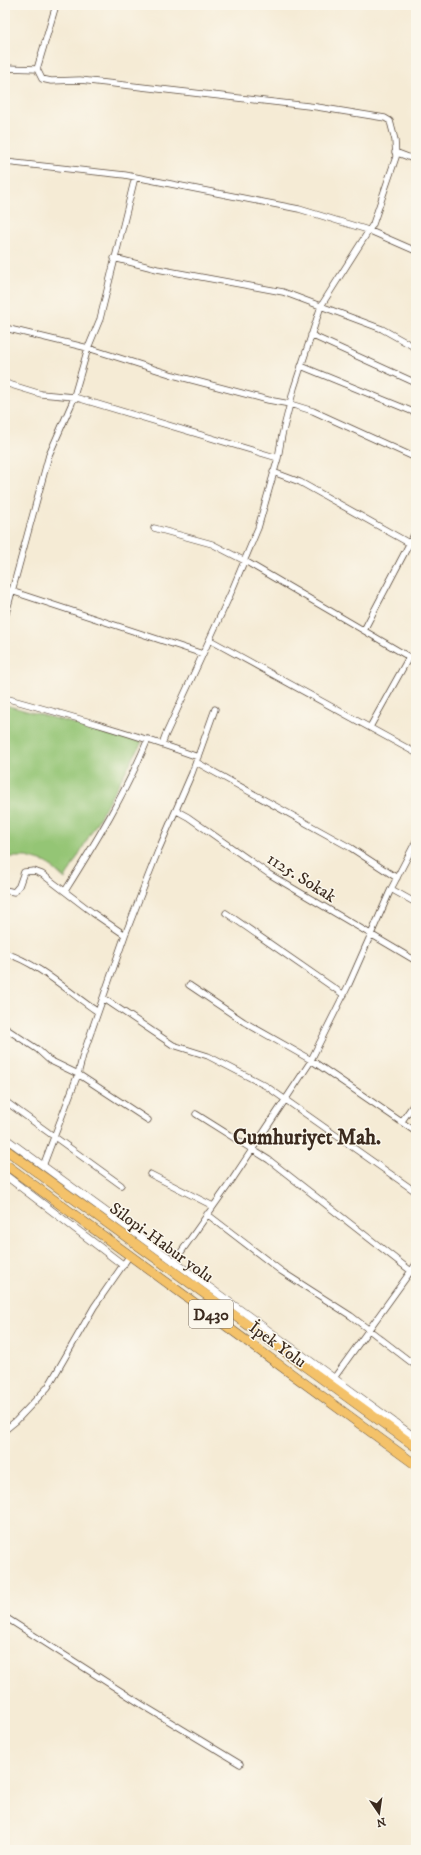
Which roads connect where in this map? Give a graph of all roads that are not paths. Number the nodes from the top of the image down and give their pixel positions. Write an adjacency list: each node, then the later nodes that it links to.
1 (56, 5): 3 (street)
2 (5, 68): 3 (street)
3 (37, 68): 4 (street)
4 (395, 152): 5 (street); 8 (street)
5 (416, 160)
6 (5, 162): 7 (street)
7 (135, 177): 8 (street); 10 (street)
8 (368, 230): 9 (street); 11 (street)
9 (416, 251)
10 (114, 258): 11 (street); 14 (street)
11 (321, 306): 13 (street); 15 (street)
12 (5, 328): 14 (street)
13 (311, 335): 16 (street); 18 (street)
14 (88, 348): 19 (street); 20 (street)
15 (416, 348)
16 (301, 366): 20 (street); 21 (street)
17 (5, 383): 19 (street)
18 (416, 383)
19 (74, 398): 22 (street); 31 (street)
20 (290, 404): 22 (street); 23 (street)
21 (416, 413)
22 (278, 458): 24 (street)
23 (416, 458)
24 (273, 472): 27 (street); 29 (street)
25 (154, 528): 29 (street)
26 (416, 531): 27 (street)
27 (409, 544): 28 (street); 33 (street)
28 (416, 547)
29 (245, 561): 33 (street); 34 (street)
30 (5, 589): 31 (street)
31 (12, 591): 32 (street); 35 (street)
32 (5, 617)
33 (364, 630): 36 (street)
34 (210, 640): 35 (street); 40 (street)
35 (203, 654): 42 (street)
36 (409, 657): 37 (street); 40 (street)
37 (416, 661)
38 (5, 698): 41 (street)
39 (215, 709): 44 (street)
40 (370, 727): 43 (street)
41 (148, 739): 42 (street); 50 (street)
42 (162, 744): 44 (street)
43 (416, 753)
44 (197, 760): 45 (street); 47 (street)
45 (177, 811): 53 (street, 1125. Sokak); 54 (street)
46 (416, 843): 47 (street)
47 (397, 878): 48 (street)
48 (391, 889): 51 (street); 53 (street)
49 (5, 890): 50 (street)
50 (66, 891): 54 (street)
51 (416, 903)
52 (226, 914): 58 (street)
53 (370, 934): 56 (street, 1125. Sokak); 58 (street)
54 (125, 936): 59 (street)
55 (5, 953): 60 (street)
56 (416, 961)
57 (189, 985): 62 (street)
58 (344, 995): 62 (street)
59 (103, 998): 60 (street); 64 (street)
60 (98, 1012): 63 (street)
61 (5, 1028): 63 (street)
62 (311, 1060): 64 (street); 69 (street)
63 (78, 1074): 68 (street); 72 (street)
64 (285, 1099): 74 (street); 80 (street)
65 (5, 1101): 72 (street)
66 (416, 1101): 69 (street)
67 (196, 1114): 74 (street)
68 (148, 1120)
69 (402, 1121): 70 (street)
70 (416, 1132)
71 (5, 1138): 76 (street)
72 (54, 1138): 76 (street); 79 (street)
73 (5, 1149): 88 (highway, Silopi-Habur yolu / D430)
74 (253, 1149): 81 (street); 87 (street)
75 (5, 1164): 83 (highway, İpek Yolu / D430)
76 (43, 1166): 84 (street)
77 (150, 1174): 81 (street)
78 (5, 1175): 86 (street)
79 (121, 1185)
80 (416, 1192)
81 (213, 1206): 82 (street)
82 (207, 1214): 84 (street); 89 (street)
83 (130, 1255): 86 (street); 90 (highway, İpek Yolu / D430)
84 (174, 1262): 92 (street)
85 (416, 1264): 87 (street)
86 (123, 1265): 93 (street)
87 (414, 1273): 89 (street)
88 (246, 1323): 90 (highway); 95 (highway, Silopi-Habur yolu / D430)
89 (369, 1330): 91 (street); 92 (street)
90 (238, 1334): 96 (highway, İpek Yolu / D430)
91 (416, 1366)
92 (334, 1378): 94 (street)
93 (5, 1430)
94 (416, 1438)
95 (416, 1447)
96 (416, 1465)
97 (5, 1616): 98 (street)
98 (240, 1764)

